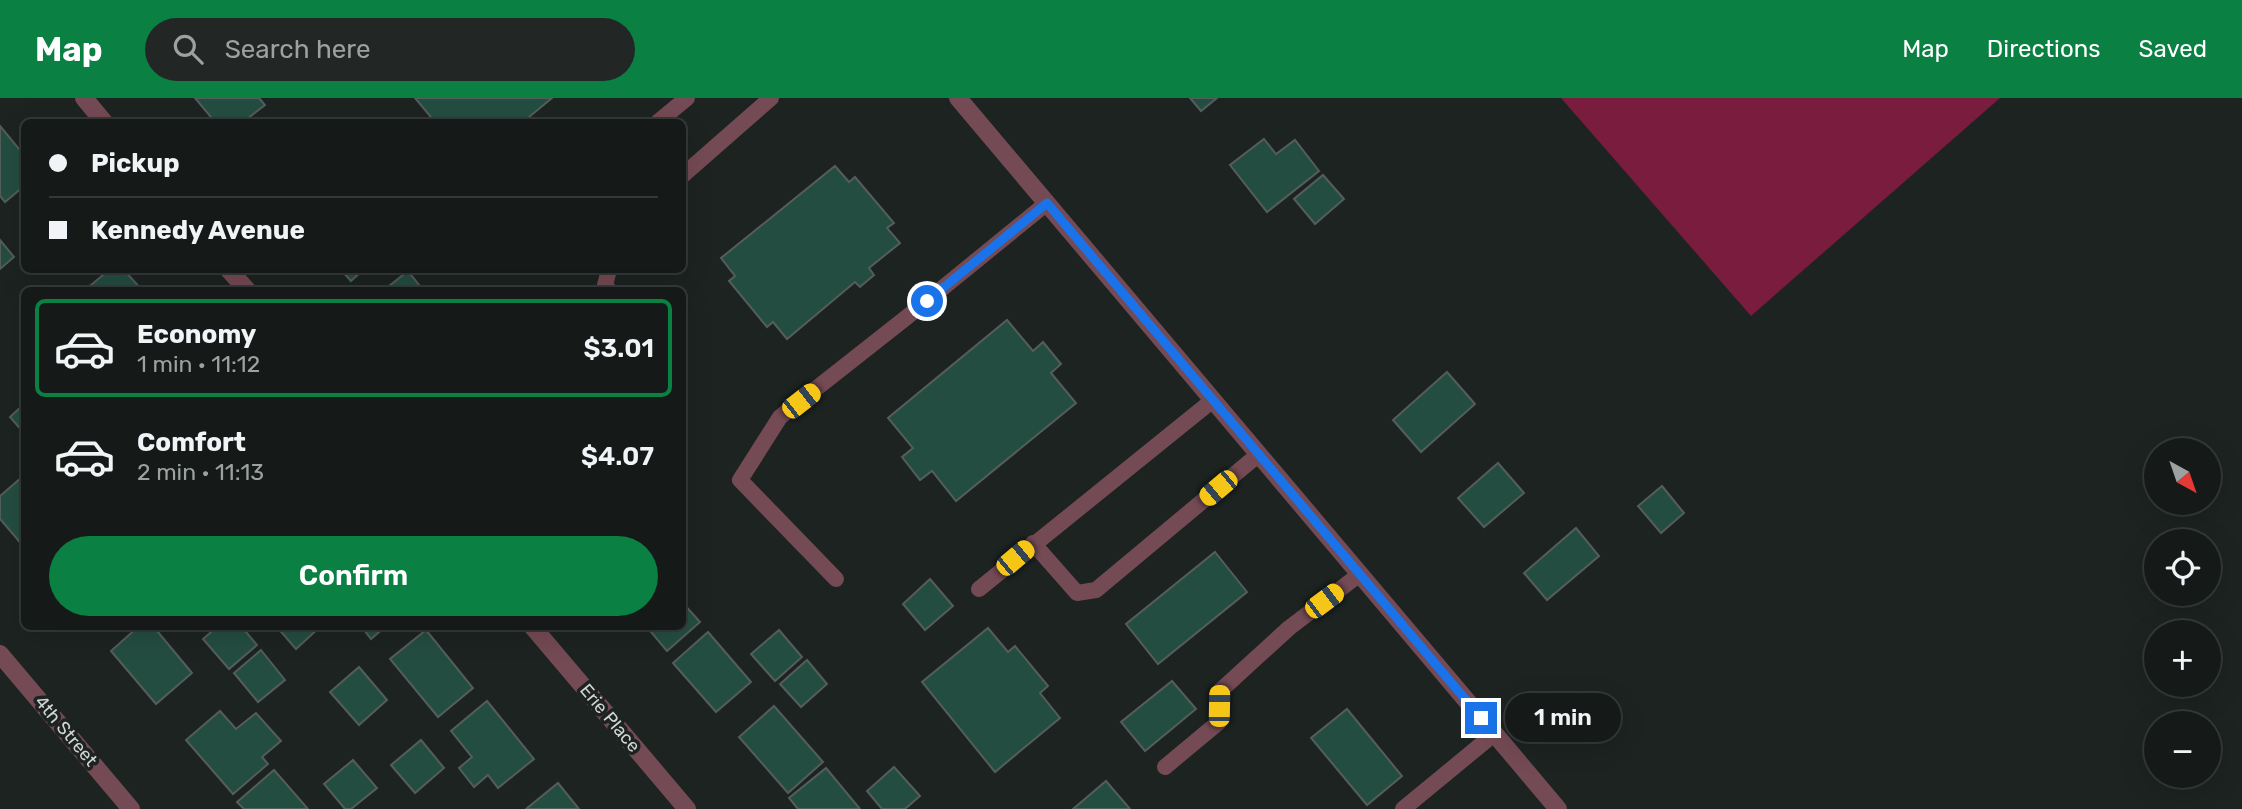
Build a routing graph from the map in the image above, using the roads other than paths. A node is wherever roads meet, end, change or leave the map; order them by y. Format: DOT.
graph roads {
  1 [pos="84,98"];
  2 [pos="687,98"];
  3 [pos="771,98"];
  4 [pos="958,98"];
  5 [pos="102,119"];
  6 [pos="662,119"];
  7 [pos="686,172"];
  8 [pos="1047,203"];
  9 [pos="232,273"];
  10 [pos="244,287"];
  11 [pos="1213,400"];
  12 [pos="1259,454"];
  13 [pos="1033,543"];
  14 [pos="1360,574"];
  15 [pos="835,579"];
  16 [pos="979,589"];
  17 [pos="535,630"];
  18 [pos="0,654"];
  19 [pos="1494,734"];
  20 [pos="1165,767"];
  21 [pos="131,809"];
  22 [pos="687,809"];
  23 [pos="1404,809"];
  24 [pos="1558,809"];
  1 -- 5 [label="street"];
  2 -- 6 [label="lane"];
  3 -- 7 [label="lane"];
  4 -- 8 [label="street"];
  8 -- 11 [label="street"];
  8 -- 15 [label="lane"];
  9 -- 10 [label="street"];
  11 -- 12 [label="street"];
  11 -- 13 [label="lane"];
  12 -- 13 [label="lane"];
  12 -- 14 [label="street"];
  13 -- 16 [label="lane"];
  14 -- 19 [label="street"];
  14 -- 20 [label="lane"];
  17 -- 22 [label="street, Erie Place"];
  18 -- 21 [label="street, 4th Street"];
  19 -- 23 [label="lane"];
  19 -- 24 [label="street"];
}
